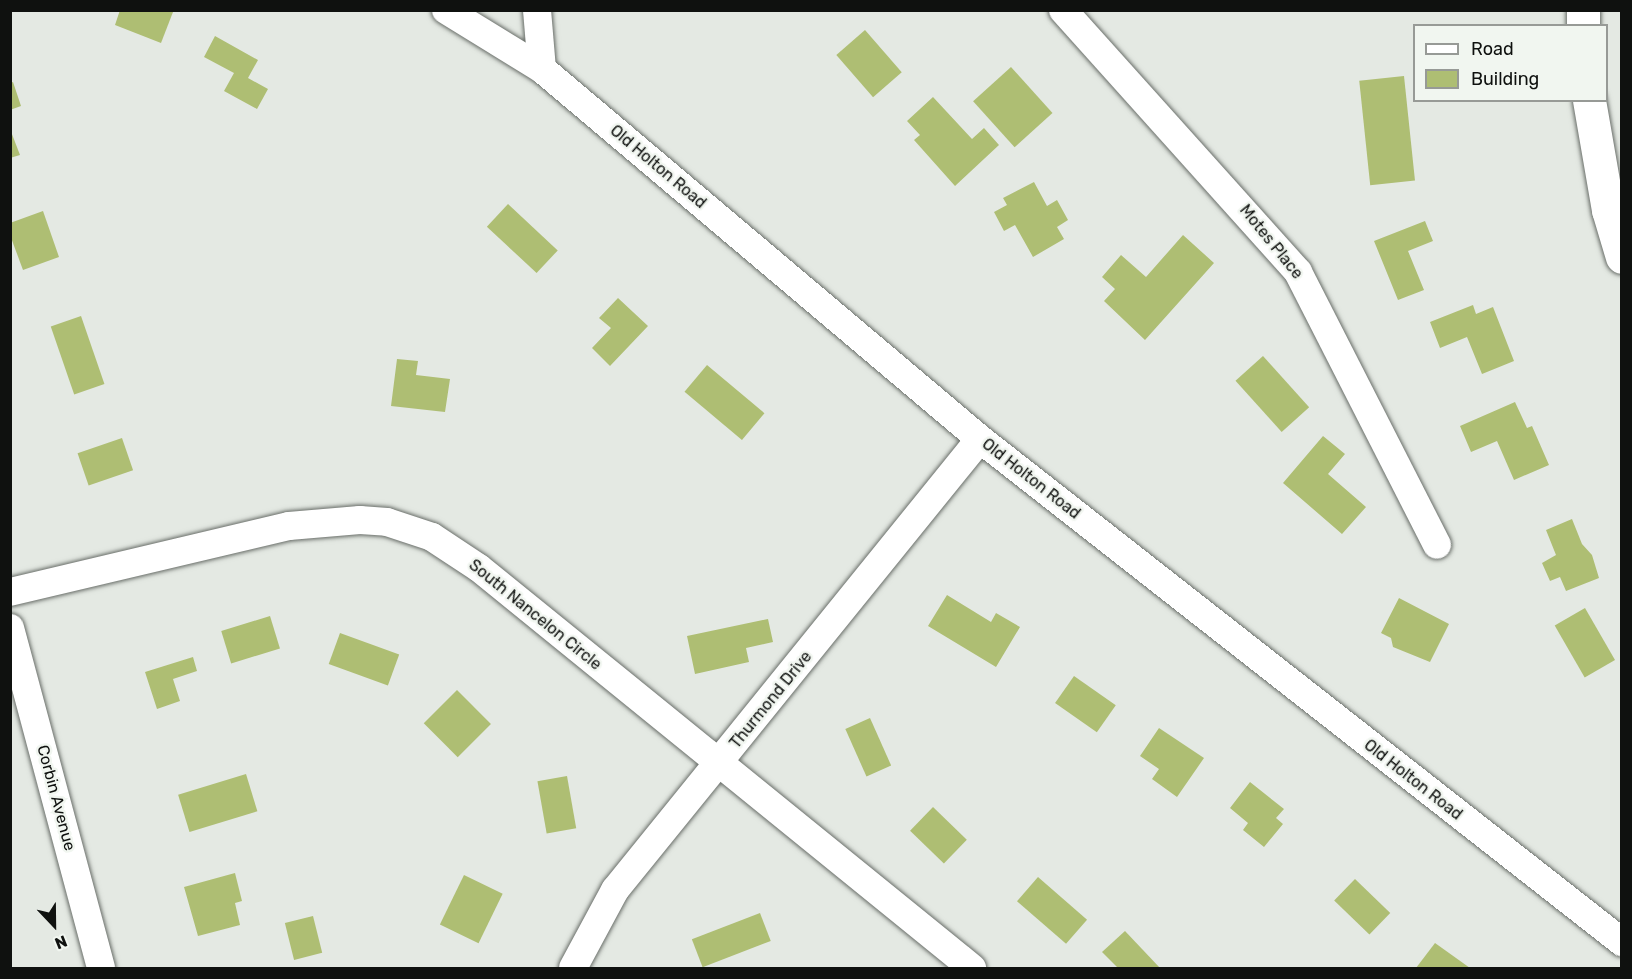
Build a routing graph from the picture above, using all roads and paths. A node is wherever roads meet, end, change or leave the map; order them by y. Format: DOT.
graph roads {
  1 [pos="447,10"];
  2 [pos="537,10"];
  3 [pos="1063,10"];
  4 [pos="542,69"];
  5 [pos="1589,102"];
  6 [pos="1622,257"];
  7 [pos="980,439"];
  8 [pos="1437,545"];
  9 [pos="10,592"];
  10 [pos="10,628"];
  11 [pos="719,764"];
  12 [pos="1622,942"];
  13 [pos="101,969"];
  14 [pos="573,969"];
  15 [pos="972,969"];
  1 -- 4 [label="street, Old Holton Road"];
  2 -- 4 [label="street"];
  3 -- 8 [label="street, Motes Place"];
  4 -- 7 [label="street, Old Holton Road"];
  5 -- 6 [label="main road"];
  7 -- 11 [label="street, Thurmond Drive"];
  7 -- 12 [label="street, Old Holton Road"];
  9 -- 11 [label="street, South Nancelon Circle"];
  10 -- 13 [label="street, Corbin Avenue"];
  11 -- 14 [label="street, Thurmond Drive"];
  11 -- 15 [label="street, South Nancelon Circle"];
}
